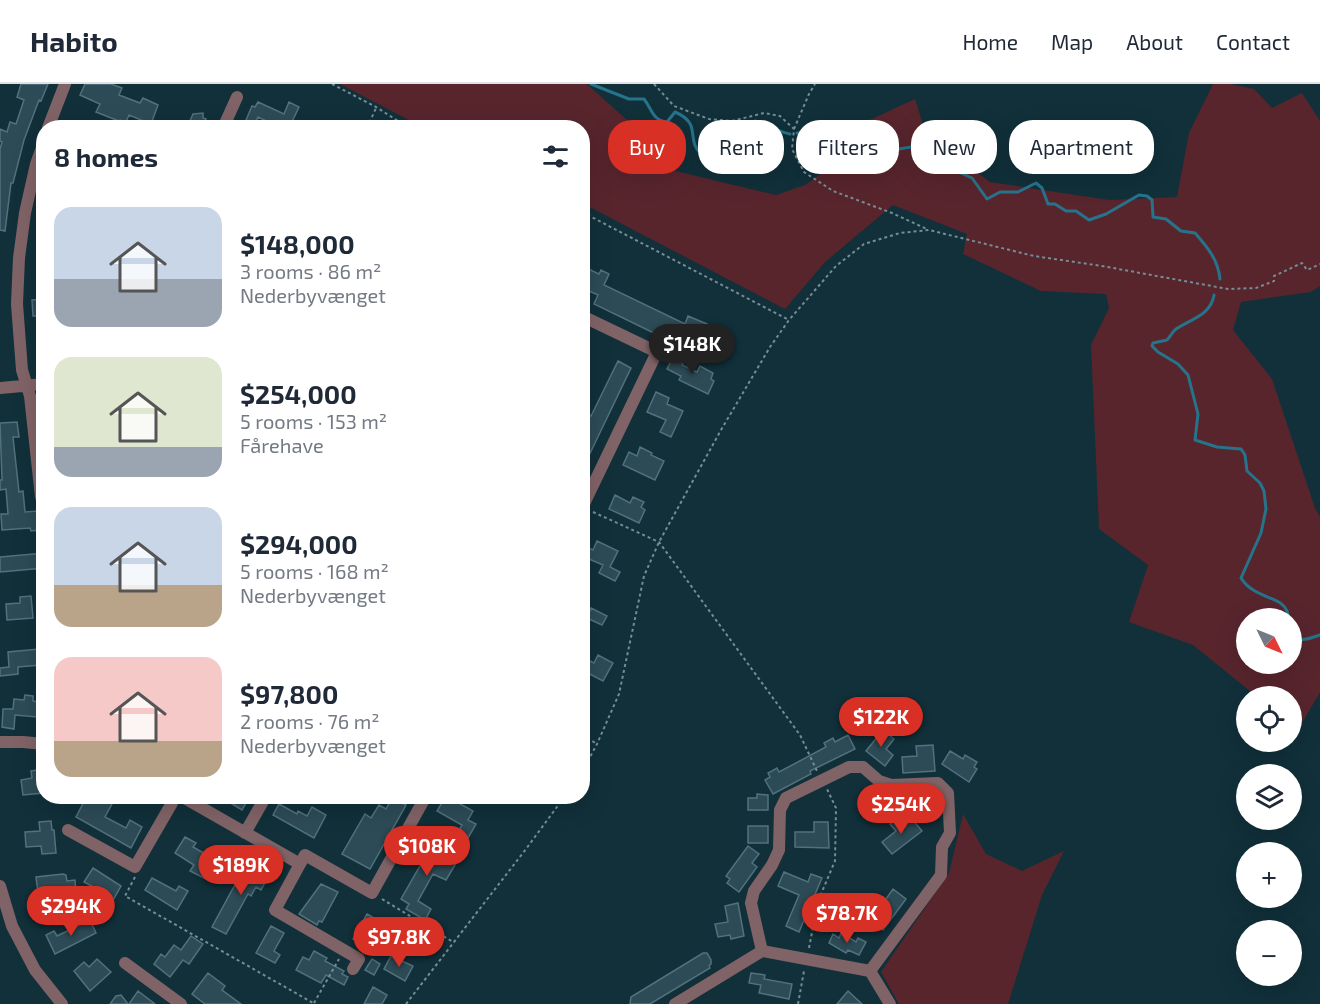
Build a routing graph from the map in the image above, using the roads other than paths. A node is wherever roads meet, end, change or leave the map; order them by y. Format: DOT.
graph roads {
  1 [pos="65,84"];
  2 [pos="237,97"];
  3 [pos="51,120"];
  4 [pos="227,120"];
  5 [pos="36,164"];
  6 [pos="590,320"];
  7 [pos="36,384"];
  8 [pos="27,385"];
  9 [pos="0,388"];
  10 [pos="36,451"];
  11 [pos="590,491"];
  12 [pos="0,742"];
  13 [pos="36,743"];
  14 [pos="173,804"];
  15 [pos="186,804"];
  16 [pos="261,804"];
  17 [pos="422,804"];
  18 [pos="68,830"];
  19 [pos="245,833"];
  20 [pos="300,864"];
  21 [pos="0,886"];
  22 [pos="762,951"];
  23 [pos="125,963"];
  24 [pos="353,969"];
  25 [pos="870,971"];
  26 [pos="62,1004"];
  27 [pos="181,1004"];
  28 [pos="675,1004"];
  29 [pos="890,1004"];
  1 -- 3 [label="street"];
  2 -- 4 [label="street"];
  5 -- 8 [label="street"];
  6 -- 11 [label="street"];
  7 -- 8 [label="street"];
  8 -- 9 [label="street"];
  8 -- 10 [label="street"];
  12 -- 13 [label="street"];
  14 -- 18 [label="street"];
  15 -- 19 [label="street"];
  16 -- 19 [label="street"];
  17 -- 20 [label="street"];
  19 -- 20 [label="street"];
  20 -- 24 [label="street"];
  21 -- 26 [label="street"];
  22 -- 25 [label="street"];
  22 -- 25 [label="street"];
  22 -- 28 [label="street"];
  23 -- 27 [label="street"];
  25 -- 29 [label="street"];
}
